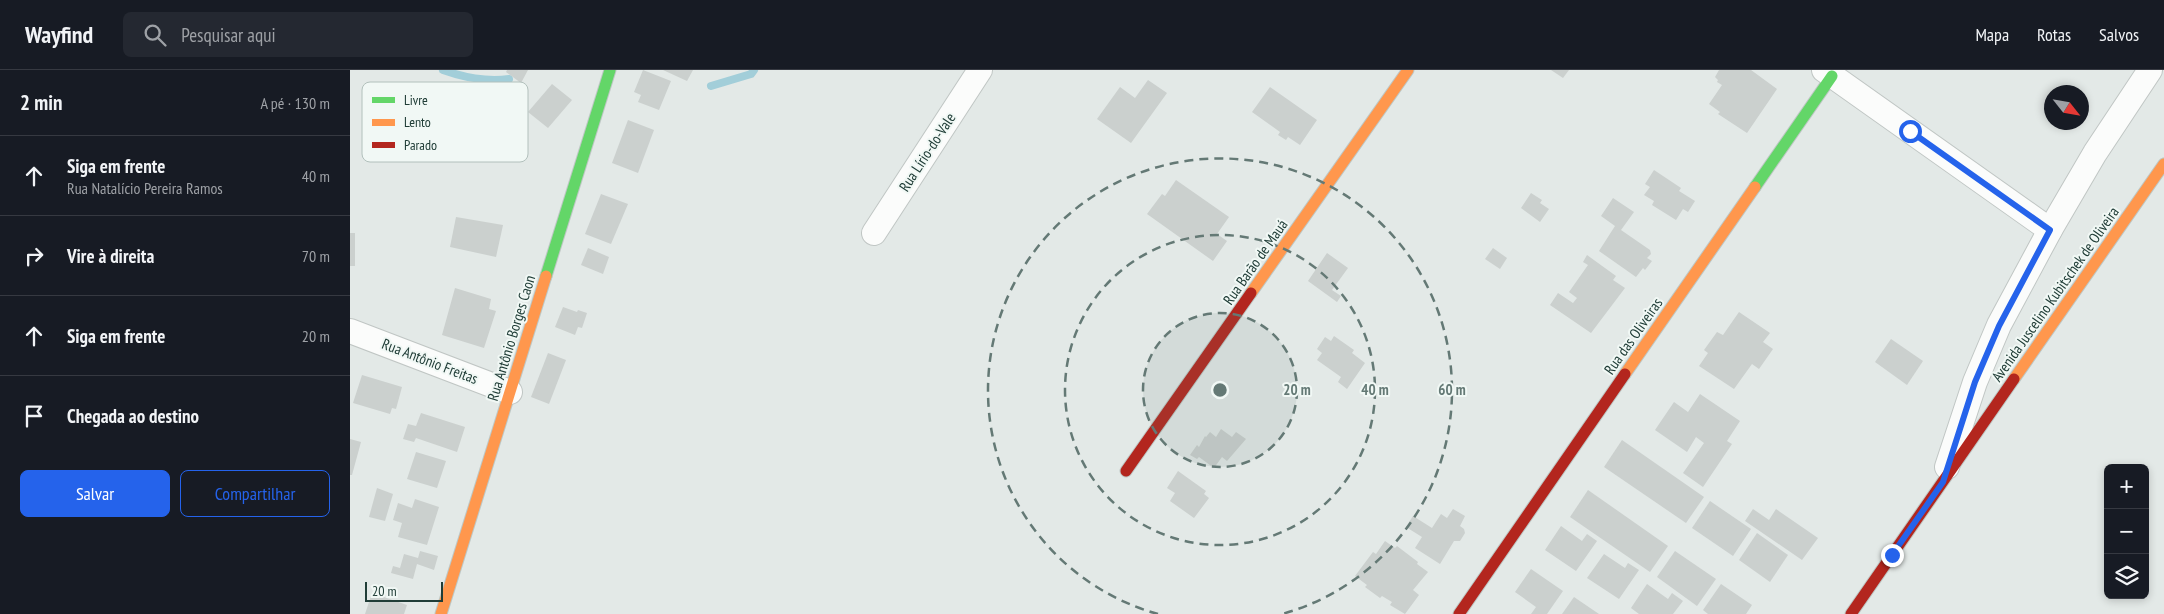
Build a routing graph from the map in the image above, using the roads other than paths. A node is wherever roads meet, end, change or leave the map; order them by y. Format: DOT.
graph roads {
  1 [pos="610,70"];
  2 [pos="980,70"];
  3 [pos="1408,70"];
  4 [pos="2150,70"];
  5 [pos="1828,73"];
  6 [pos="2164,164"];
  7 [pos="2050,230"];
  8 [pos="874,234"];
  9 [pos="350,331"];
  10 [pos="510,392"];
  11 [pos="1126,471"];
  12 [pos="1943,482"];
  13 [pos="441,614"];
  14 [pos="1459,614"];
  15 [pos="1851,614"];
  1 -- 10 [label="street, Rua Antônio Borges Caon"];
  2 -- 8 [label="street, Rua Lírio-do-Vale"];
  3 -- 11 [label="street, Rua Barão de Mauá"];
  4 -- 7 [label="street"];
  5 -- 7 [label="street"];
  5 -- 14 [label="street, Rua das Oliveiras"];
  6 -- 12 [label="street, Avenida Juscelino Kubitschek de Oliveira"];
  7 -- 12 [label="street"];
  9 -- 10 [label="street, Rua Antônio Freitas"];
  10 -- 13 [label="street, Rua Antônio Borges Caon"];
  12 -- 15 [label="street, Avenida Juscelino Kubitschek de Oliveira"];
}
